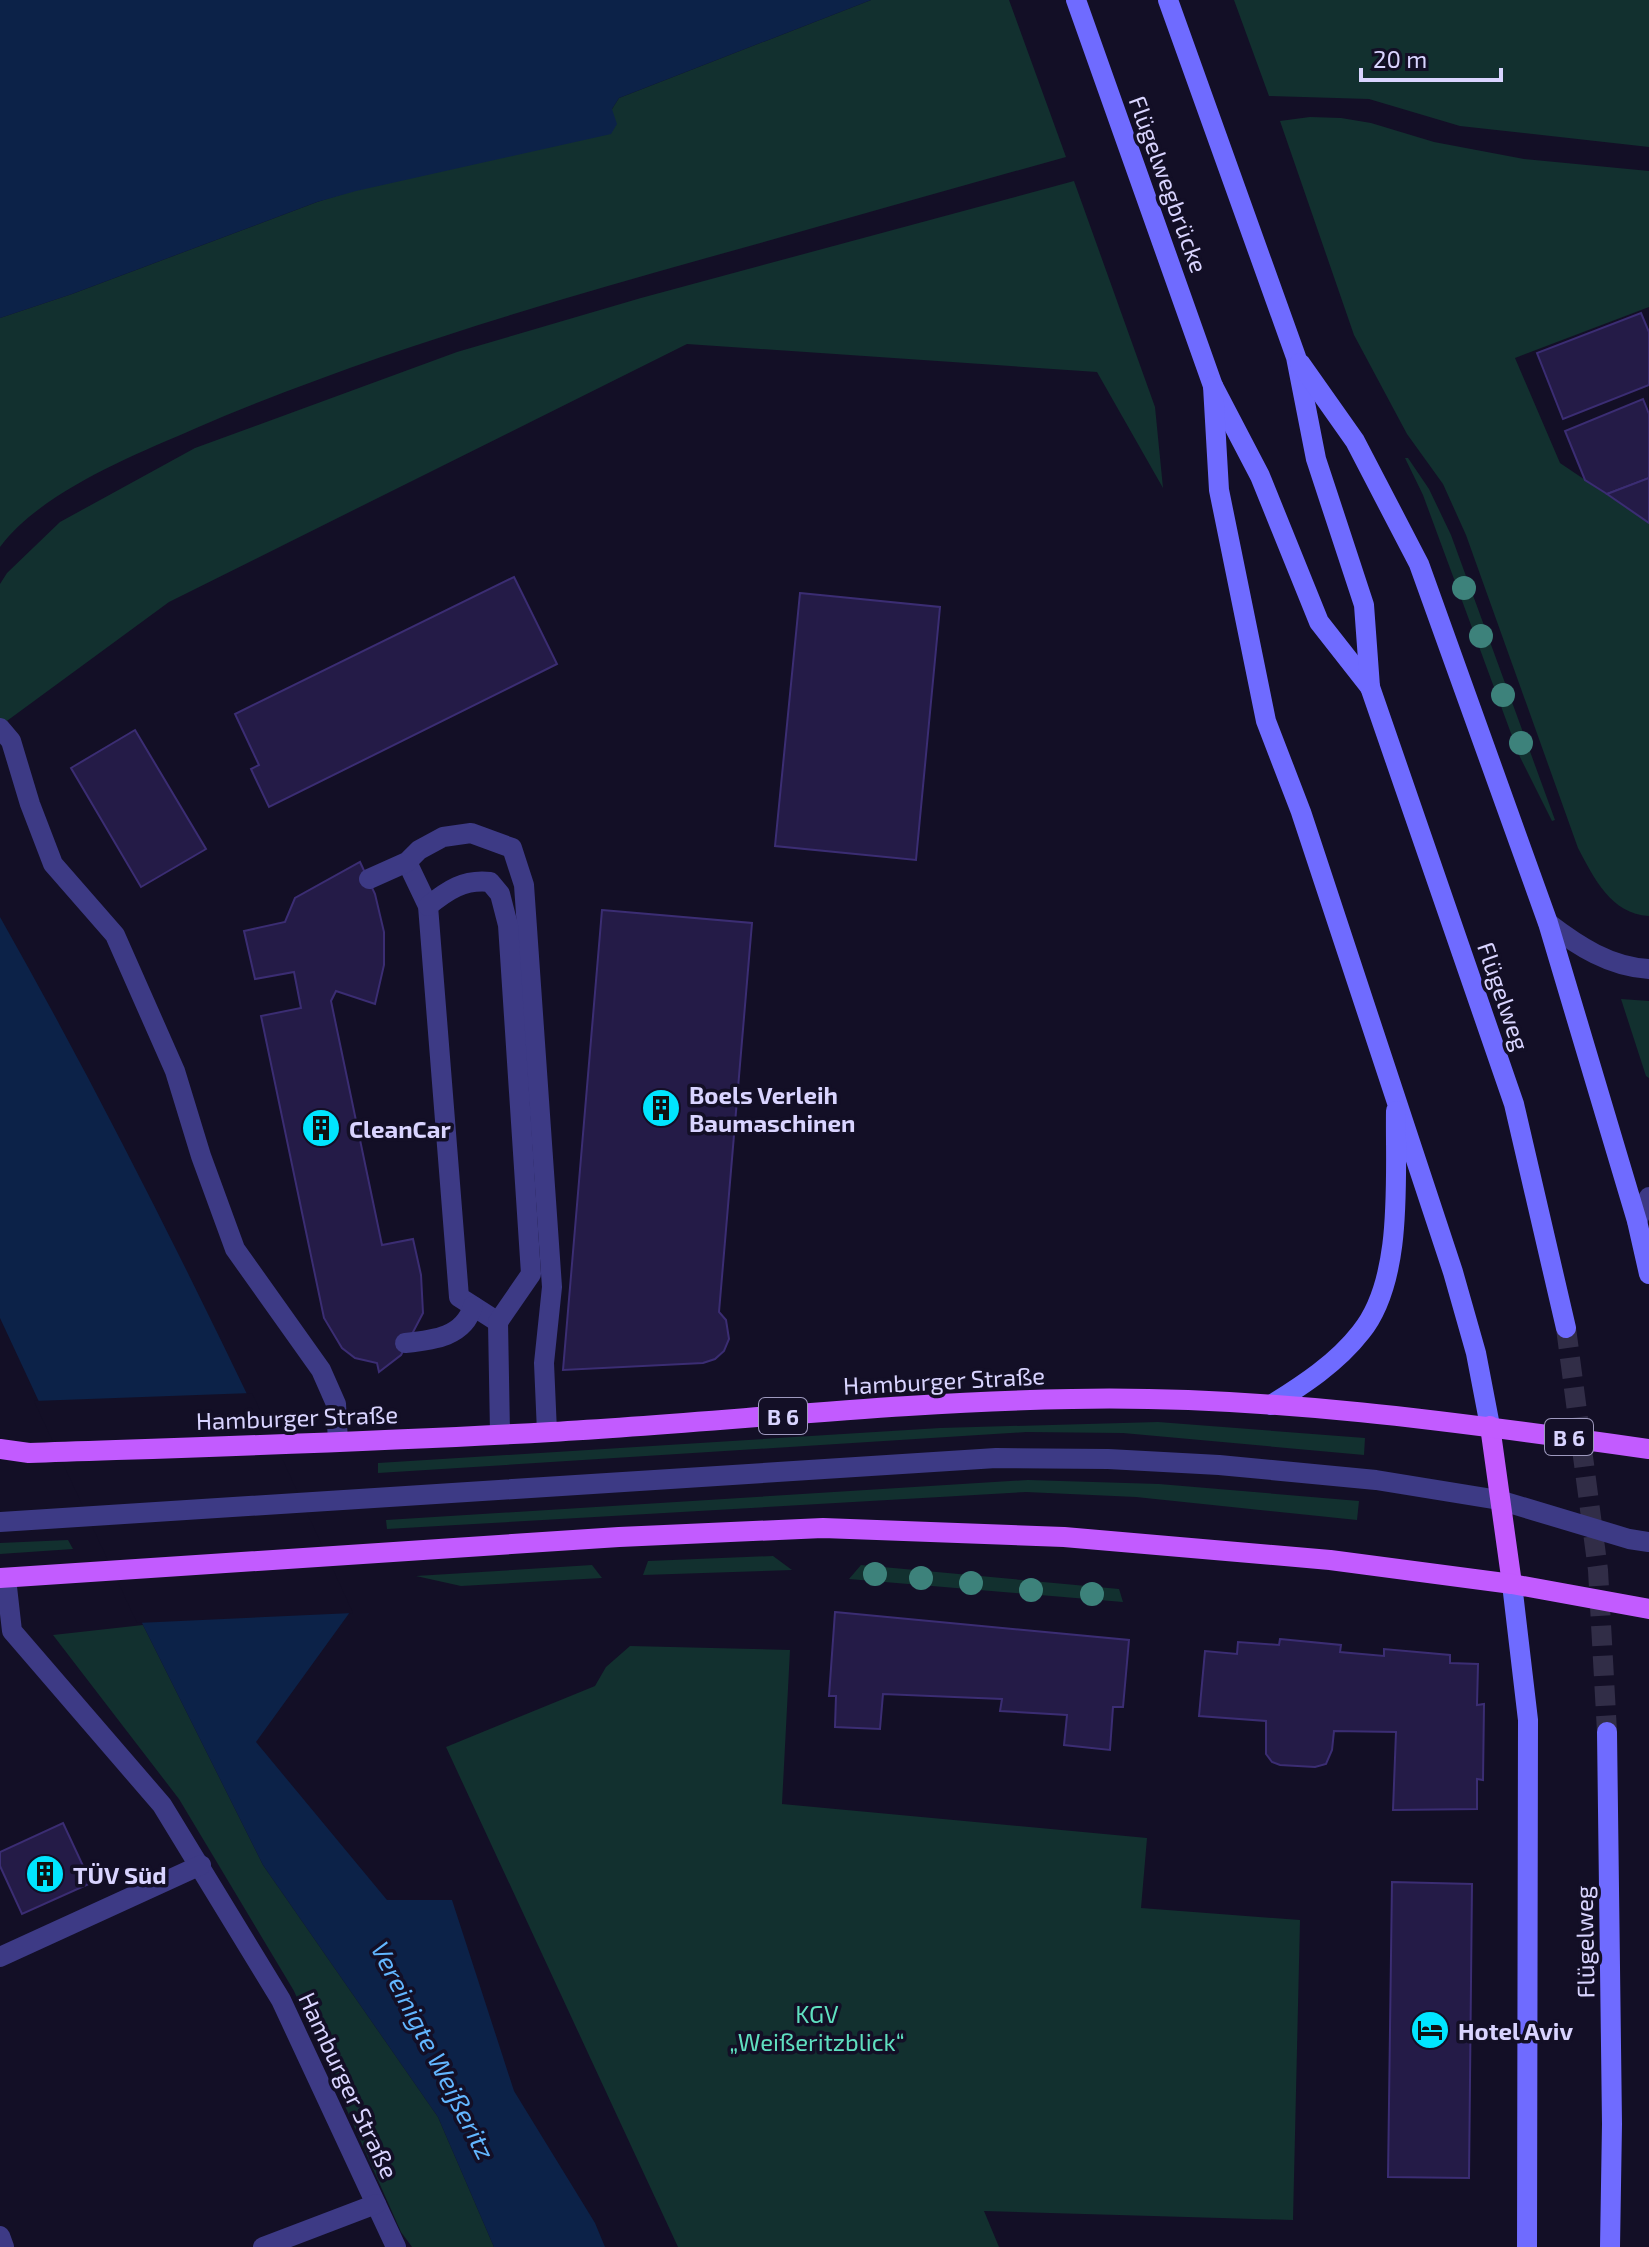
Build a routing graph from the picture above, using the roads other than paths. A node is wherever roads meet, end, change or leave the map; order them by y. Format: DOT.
graph roads {
  1 [pos="1076,0"];
  2 [pos="1168,0"];
  3 [pos="1296,357"];
  4 [pos="1213,386"];
  5 [pos="1370,687"];
  6 [pos="0,728"];
  7 [pos="407,862"];
  8 [pos="369,879"];
  9 [pos="428,906"];
  10 [pos="1548,923"];
  11 [pos="1649,969"];
  12 [pos="1396,1095"];
  13 [pos="1649,1197"];
  14 [pos="1637,1221"];
  15 [pos="1649,1274"];
  16 [pos="473,1306"];
  17 [pos="498,1322"];
  18 [pos="1566,1328"];
  19 [pos="405,1343"];
  20 [pos="1271,1405"];
  21 [pos="1490,1426"];
  22 [pos="547,1432"];
  23 [pos="500,1433"];
  24 [pos="338,1442"];
  25 [pos="0,1449"];
  26 [pos="1649,1449"];
  27 [pos="1499,1500"];
  28 [pos="0,1522"];
  29 [pos="1649,1542"];
  30 [pos="3,1578"];
  31 [pos="1512,1584"];
  32 [pos="1649,1609"];
  33 [pos="1607,1732"];
  34 [pos="201,1865"];
  35 [pos="0,1957"];
  36 [pos="376,2204"];
  37 [pos="0,2236"];
  38 [pos="4,2247"];
  39 [pos="263,2247"];
  40 [pos="396,2247"];
  41 [pos="1527,2247"];
  42 [pos="1610,2247"];
  1 -- 4 [label="main road, Flügelwegbrücke"];
  2 -- 3 [label="main road"];
  3 -- 5 [label="main road, Flügelweg"];
  3 -- 10 [label="main road"];
  4 -- 5 [label="main road, Flügelweg"];
  4 -- 12 [label="main road"];
  5 -- 18 [label="main road, Flügelweg"];
  6 -- 24 [label="street"];
  7 -- 8 [label="street"];
  7 -- 9 [label="street"];
  7 -- 22 [label="street"];
  9 -- 16 [label="street"];
  9 -- 17 [label="street"];
  10 -- 11 [label="street"];
  10 -- 14 [label="main road"];
  12 -- 20 [label="main road"];
  12 -- 21 [label="main road"];
  13 -- 14 [label="street"];
  14 -- 15 [label="main road"];
  16 -- 17 [label="street"];
  16 -- 19 [label="street"];
  17 -- 23 [label="street"];
  20 -- 21 [label="main road, Hamburger Straße / B 6"];
  20 -- 22 [label="main road, Hamburger Straße / B 6"];
  21 -- 26 [label="main road, Hamburger Straße / B 6"];
  21 -- 27 [label="main road"];
  22 -- 23 [label="main road, Hamburger Straße / B 6"];
  23 -- 24 [label="main road, Hamburger Straße / B 6"];
  24 -- 25 [label="main road, Hamburger Straße / B 6"];
  27 -- 28 [label="street"];
  27 -- 29 [label="street"];
  27 -- 31 [label="main road"];
  30 -- 31 [label="main road, Hamburger Straße"];
  30 -- 34 [label="street, Hamburger Straße"];
  31 -- 32 [label="main road, Hamburger Straße"];
  31 -- 41 [label="main road"];
  33 -- 42 [label="main road, Flügelweg"];
  34 -- 35 [label="street"];
  34 -- 36 [label="street, Hamburger Straße"];
  36 -- 39 [label="street"];
  36 -- 40 [label="street, Hamburger Straße"];
  37 -- 38 [label="street"];
}
